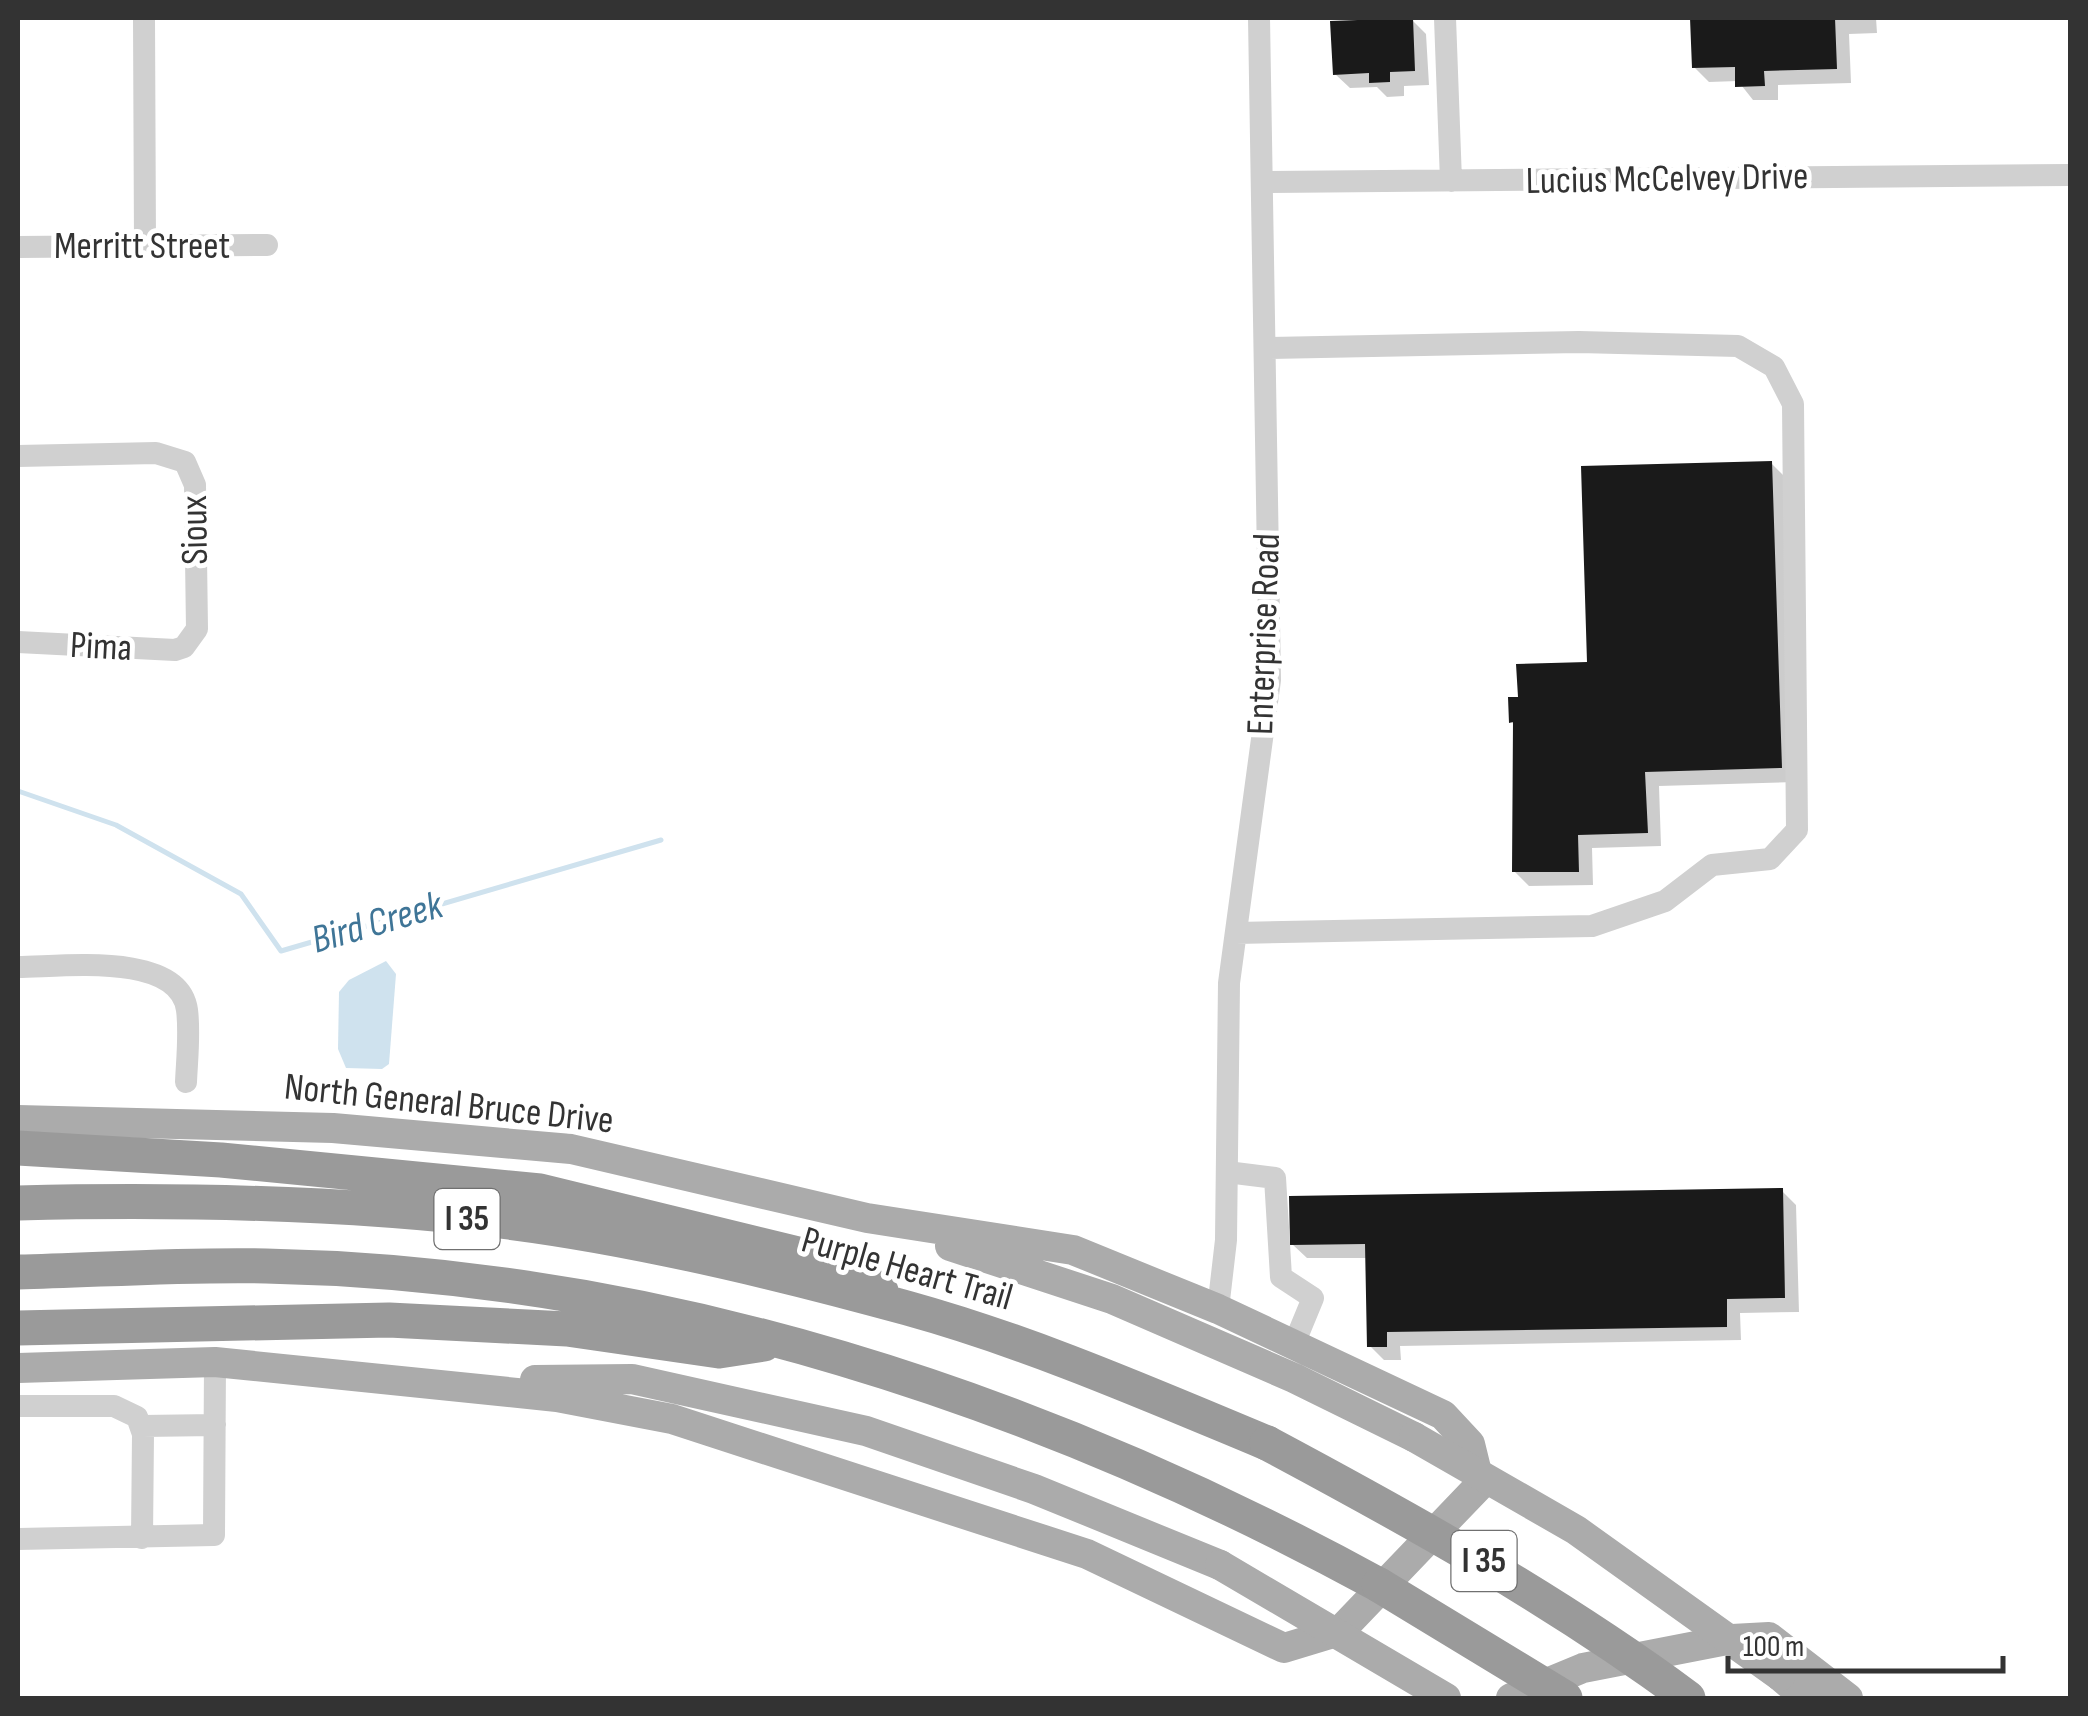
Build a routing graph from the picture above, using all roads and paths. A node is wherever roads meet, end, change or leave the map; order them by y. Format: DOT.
graph roads {
  1 [pos="144,18"];
  2 [pos="1259,18"];
  3 [pos="1445,18"];
  4 [pos="2070,175"];
  5 [pos="1451,180"];
  6 [pos="1263,182"];
  7 [pos="266,245"];
  8 [pos="146,246"];
  9 [pos="18,247"];
  10 [pos="1265,348"];
  11 [pos="18,456"];
  12 [pos="18,642"];
  13 [pos="184,647"];
  14 [pos="1236,933"];
  15 [pos="18,967"];
  16 [pos="186,1082"];
  17 [pos="18,1120"];
  18 [pos="18,1148"];
  19 [pos="1227,1172"];
  20 [pos="18,1203"];
  21 [pos="866,1218"];
  22 [pos="18,1272"];
  23 [pos="907,1308"];
  24 [pos="1218,1309"];
  25 [pos="18,1328"];
  26 [pos="788,1341"];
  27 [pos="1294,1344"];
  28 [pos="215,1362"];
  29 [pos="18,1368"];
  30 [pos="402,1381"];
  31 [pos="18,1406"];
  32 [pos="216,1425"];
  33 [pos="142,1426"];
  34 [pos="142,1538"];
  35 [pos="18,1539"];
  36 [pos="1446,1698"];
  37 [pos="1510,1698"];
  38 [pos="1564,1698"];
  39 [pos="1688,1698"];
  40 [pos="1806,1698"];
  41 [pos="1848,1698"];
  1 -- 8 [label="street"];
  2 -- 6 [label="street, Enterprise Road"];
  3 -- 5 [label="street"];
  4 -- 5 [label="street, Lucius McCelvey Drive"];
  5 -- 6 [label="street, Lucius McCelvey Drive"];
  6 -- 10 [label="street, Enterprise Road"];
  7 -- 8 [label="street, Merritt Street"];
  8 -- 9 [label="street, Merritt Street"];
  10 -- 14 [label="street, Enterprise Road"];
  10 -- 14 [label="street"];
  11 -- 13 [label="street, Sioux"];
  12 -- 13 [label="street, Pima"];
  14 -- 19 [label="street, Enterprise Road"];
  15 -- 16 [label="street"];
  17 -- 21 [label="main road, North General Bruce Drive"];
  18 -- 23 [label="highway"];
  19 -- 24 [label="street, Enterprise Road"];
  19 -- 27 [label="street"];
  20 -- 23 [label="highway, Purple Heart Trail / I 35"];
  21 -- 24 [label="main road"];
  21 -- 40 [label="main road, bridge"];
  22 -- 26 [label="highway, I 35"];
  23 -- 39 [label="highway, Purple Heart Trail / I 35, bridge"];
  24 -- 27 [label="main road"];
  25 -- 26 [label="highway"];
  26 -- 38 [label="highway, I 35, bridge"];
  27 -- 30 [label="main road"];
  28 -- 29 [label="main road"];
  28 -- 30 [label="main road"];
  28 -- 32 [label="street"];
  30 -- 36 [label="main road, bridge"];
  31 -- 33 [label="street"];
  32 -- 33 [label="street"];
  32 -- 34 [label="street"];
  33 -- 34 [label="street"];
  34 -- 35 [label="street"];
  37 -- 41 [label="main road"];
}
